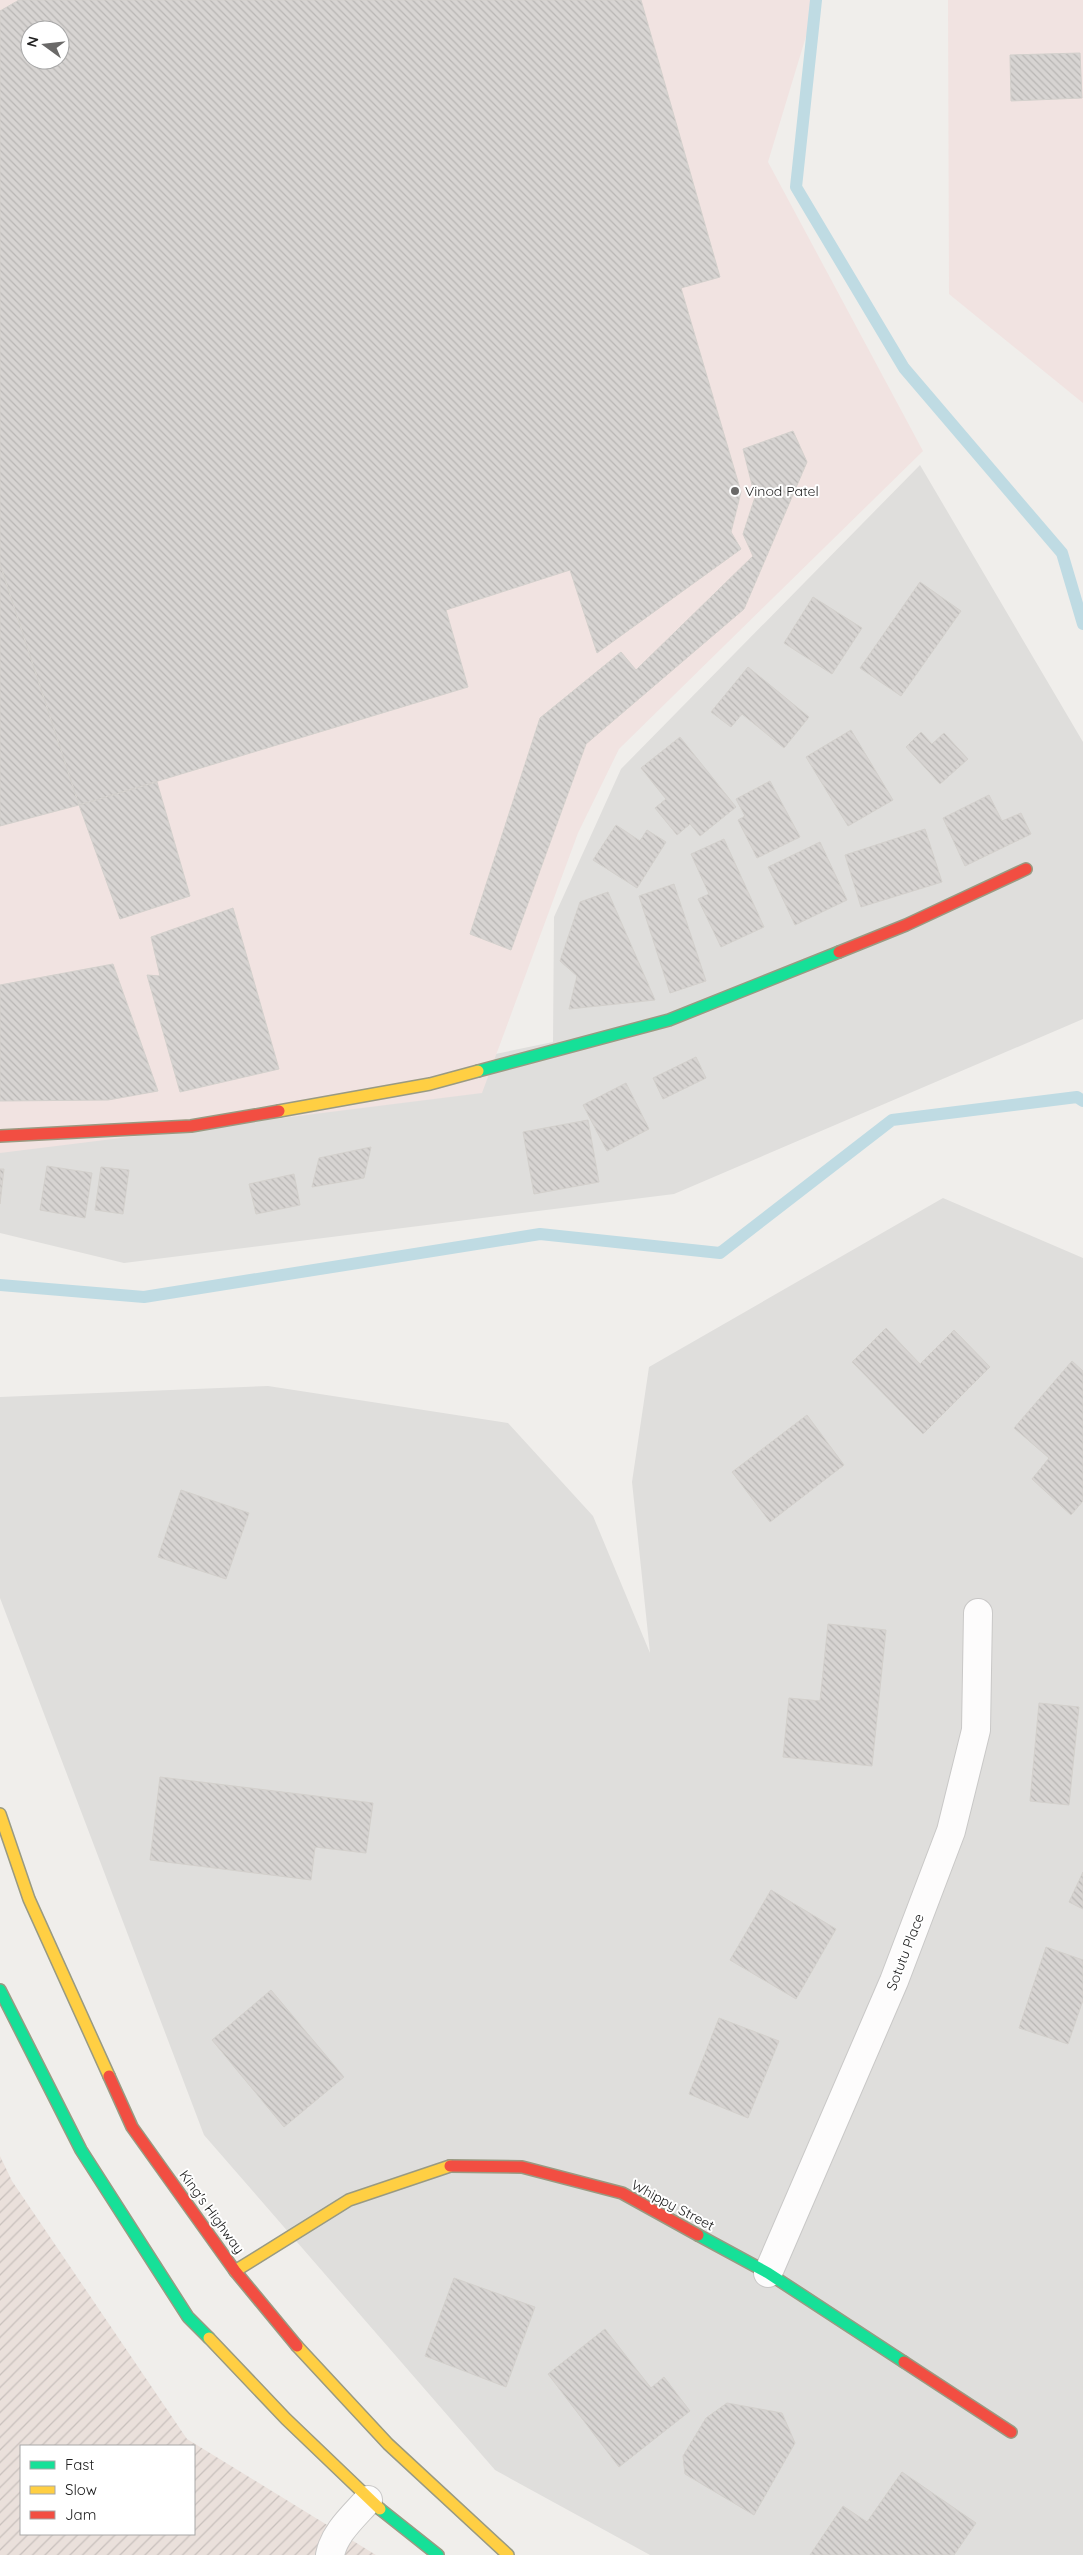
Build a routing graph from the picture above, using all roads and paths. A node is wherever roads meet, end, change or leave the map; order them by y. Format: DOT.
graph roads {
  1 [pos="1026,869"];
  2 [pos="0,1136"];
  3 [pos="978,1613"];
  4 [pos="0,1814"];
  5 [pos="6,1845"];
  6 [pos="0,1990"];
  7 [pos="235,2271"];
  8 [pos="768,2273"];
  9 [pos="1011,2432"];
  10 [pos="368,2500"];
  11 [pos="330,2555"];
  12 [pos="438,2555"];
  13 [pos="508,2555"];
  1 -- 2 [label="main road"];
  3 -- 8 [label="street, Sotutu Place"];
  4 -- 5 [label="main road, King's Highway"];
  5 -- 7 [label="main road, King's Highway"];
  6 -- 10 [label="main road"];
  7 -- 8 [label="main road, Whippy Street"];
  7 -- 13 [label="main road, King's Highway"];
  8 -- 9 [label="main road, Whippy Street"];
  10 -- 11 [label="street"];
  10 -- 12 [label="main road"];
}
